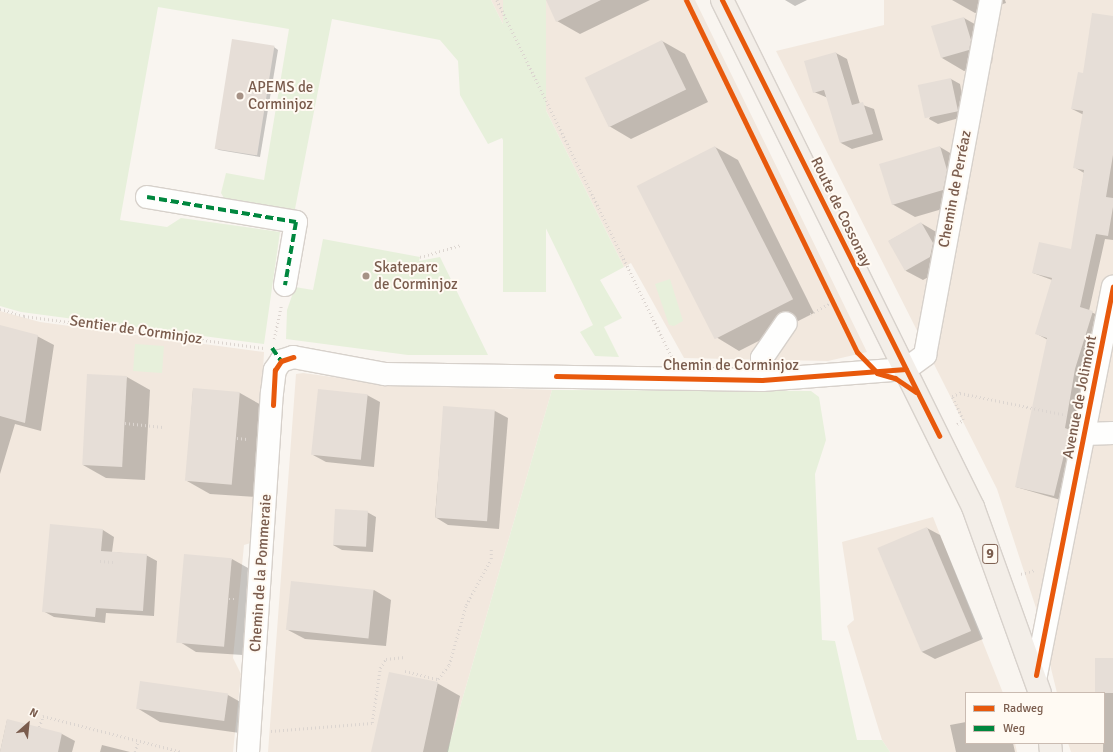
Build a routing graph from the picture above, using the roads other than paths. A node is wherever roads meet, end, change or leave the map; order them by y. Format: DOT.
graph roads {
  1 [pos="722,0"];
  2 [pos="990,0"];
  3 [pos="147,197"];
  4 [pos="285,285"];
  5 [pos="1113,287"];
  6 [pos="786,323"];
  7 [pos="906,369"];
  8 [pos="762,380"];
  9 [pos="272,393"];
  10 [pos="1086,427"];
  11 [pos="1113,433"];
  12 [pos="1038,684"];
  13 [pos="248,752"];
  1 -- 7 [label="main road, Route de Cossonay / 9"];
  2 -- 7 [label="street, Chemin de Perréaz"];
  3 -- 4 [label="street"];
  5 -- 10 [label="street, Avenue de Jolimont"];
  6 -- 8 [label="street"];
  7 -- 8 [label="street, Chemin de Corminjoz"];
  7 -- 12 [label="main road, Route de Cossonay / 9"];
  8 -- 9 [label="street, Chemin de Corminjoz"];
  9 -- 13 [label="street, Chemin de la Pommeraie"];
  10 -- 11 [label="street"];
  10 -- 12 [label="street, Avenue de Jolimont"];
}
